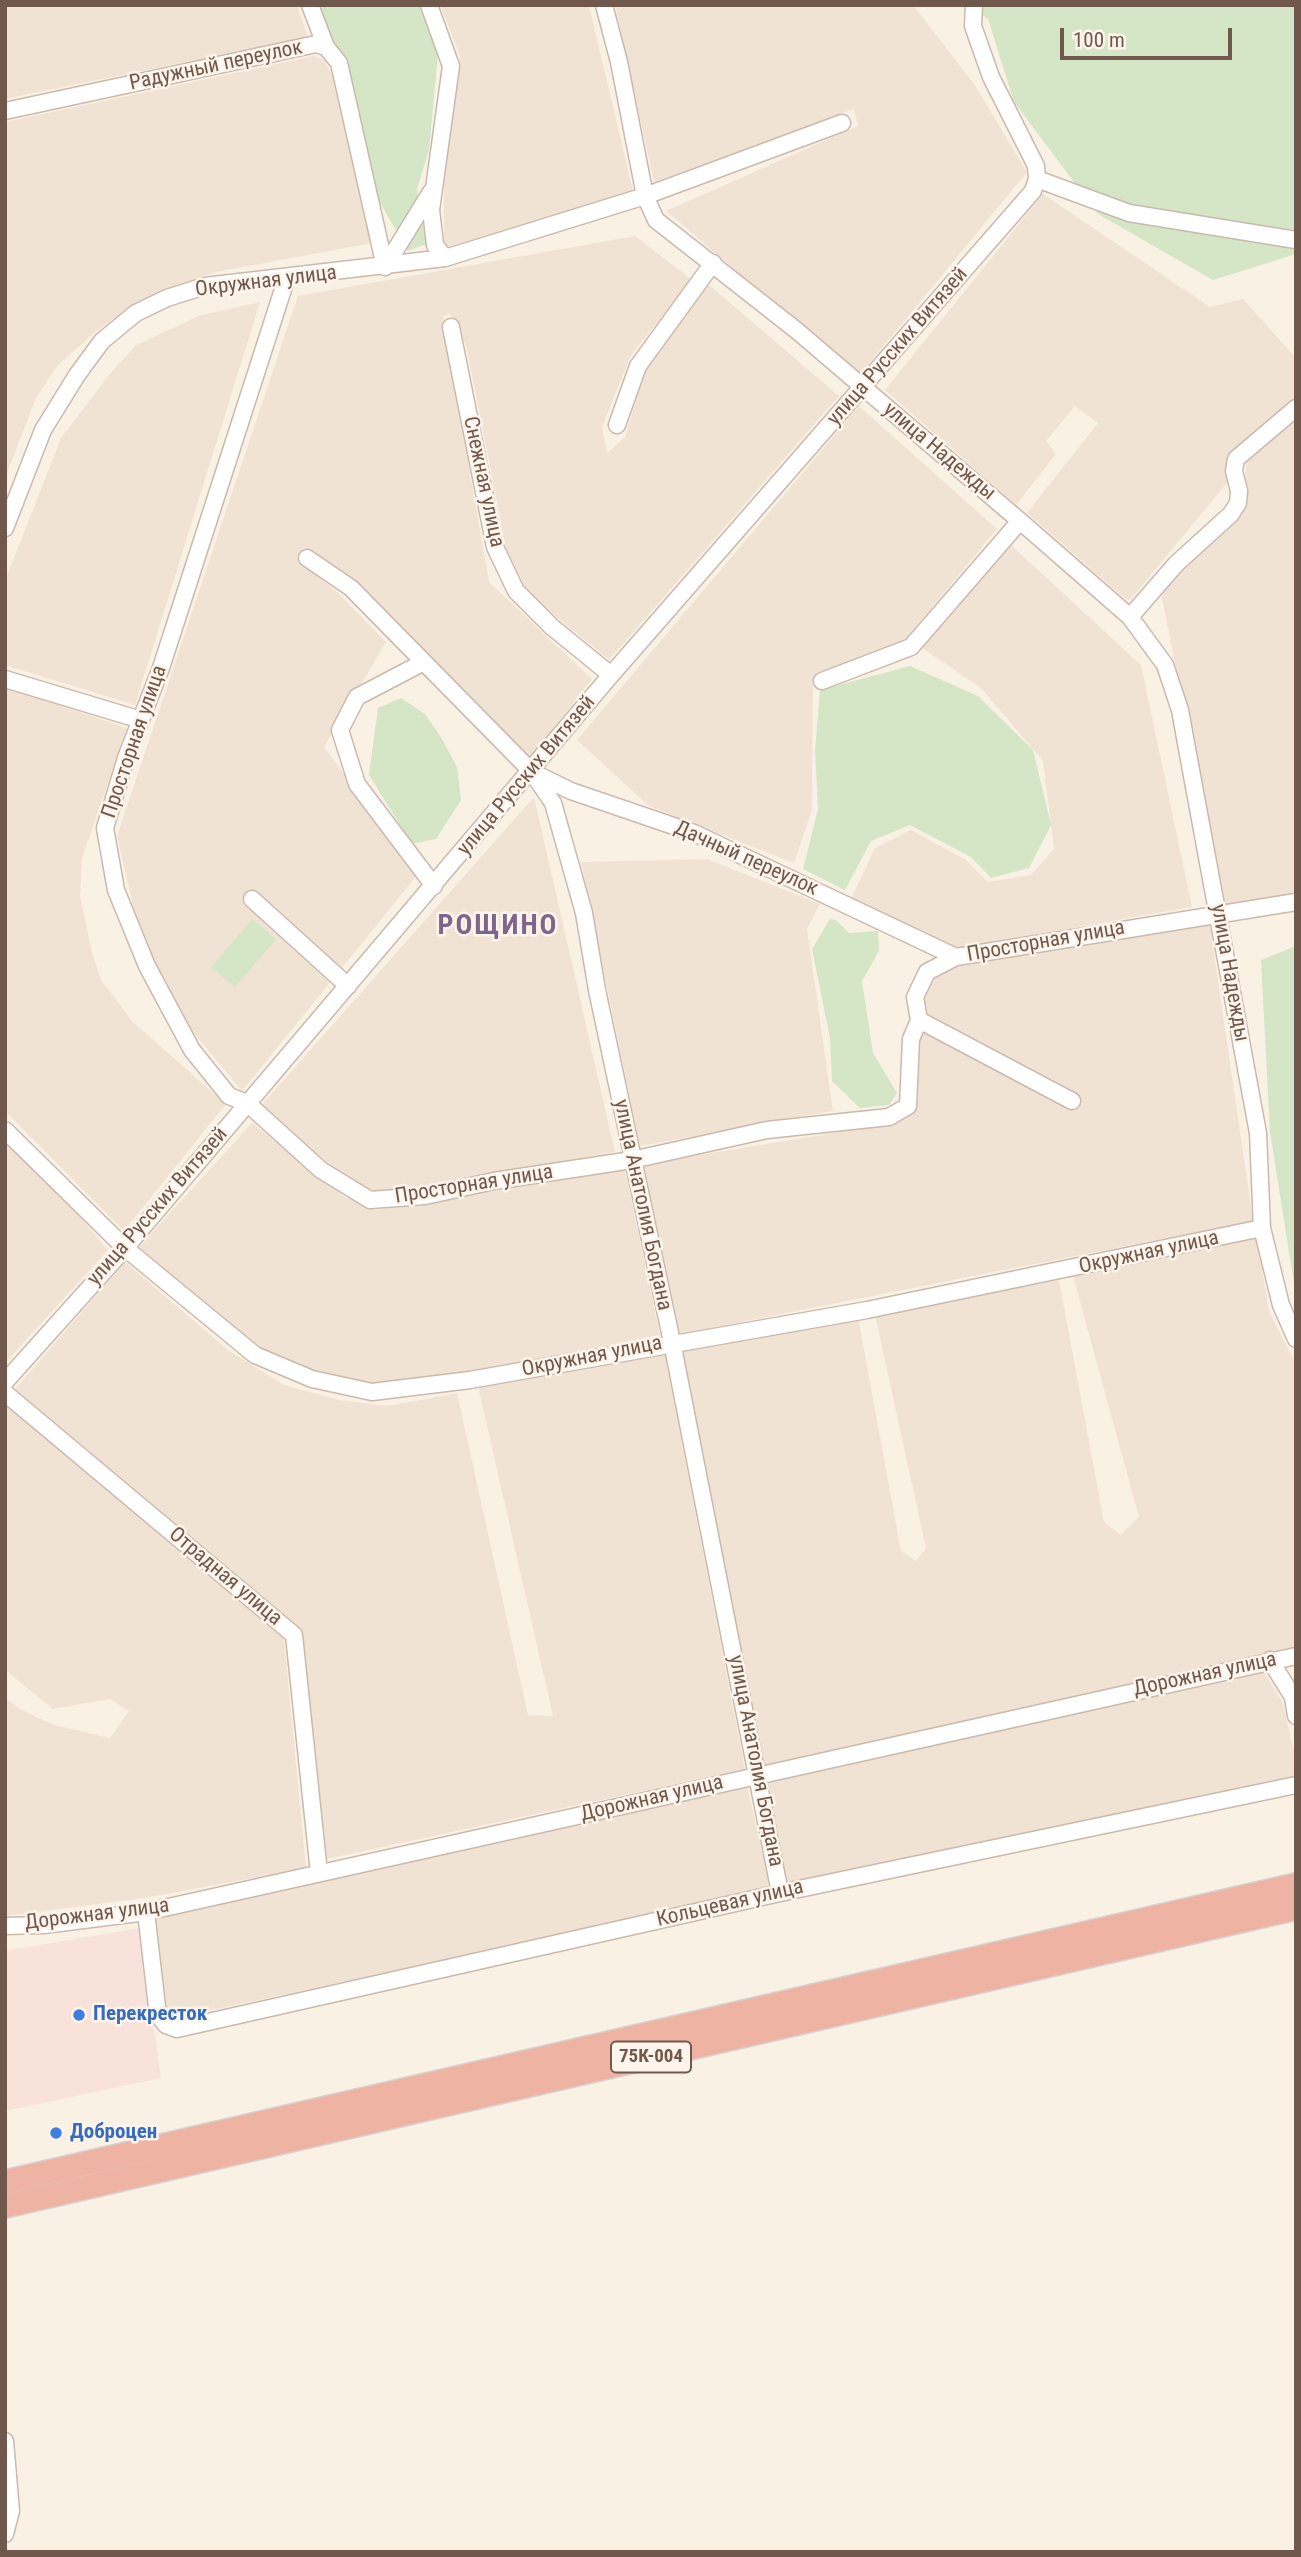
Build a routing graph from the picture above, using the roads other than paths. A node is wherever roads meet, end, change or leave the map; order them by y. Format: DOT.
graph roads {
  1 [pos="310,5"];
  2 [pos="429,5"];
  3 [pos="604,5"];
  4 [pos="974,5"];
  5 [pos="326,47"];
  6 [pos="5,111"];
  7 [pos="842,124"];
  8 [pos="1036,172"];
  9 [pos="432,191"];
  10 [pos="645,196"];
  11 [pos="1296,240"];
  12 [pos="445,258"];
  13 [pos="713,263"];
  14 [pos="385,267"];
  15 [pos="287,277"];
  16 [pos="451,327"];
  17 [pos="862,387"];
  18 [pos="1296,408"];
  19 [pos="617,425"];
  20 [pos="1020,522"];
  21 [pos="5,528"];
  22 [pos="307,558"];
  23 [pos="1130,617"];
  24 [pos="422,663"];
  25 [pos="611,675"];
  26 [pos="5,679"];
  27 [pos="822,681"];
  28 [pos="141,720"];
  29 [pos="531,772"];
  30 [pos="434,886"];
  31 [pos="252,899"];
  32 [pos="1296,902"];
  33 [pos="1219,916"];
  34 [pos="956,957"];
  35 [pos="348,986"];
  36 [pos="919,1020"];
  37 [pos="1072,1101"];
  38 [pos="247,1103"];
  39 [pos="5,1130"];
  40 [pos="632,1160"];
  41 [pos="1262,1228"];
  42 [pos="125,1248"];
  43 [pos="1296,1339"];
  44 [pos="672,1342"];
  45 [pos="5,1382"];
  46 [pos="5,1393"];
  47 [pos="1296,1656"];
  48 [pos="1270,1660"];
  49 [pos="1295,1696"];
  50 [pos="1296,1716"];
  51 [pos="758,1775"];
  52 [pos="1296,1785"];
  53 [pos="319,1873"];
  54 [pos="1296,1885"];
  55 [pos="780,1892"];
  56 [pos="1296,1908"];
  57 [pos="146,1912"];
  58 [pos="5,1926"];
  59 [pos="5,2182"];
  60 [pos="5,2206"];
  61 [pos="5,2441"];
  62 [pos="5,2534"];
  1 -- 5 [label="street"];
  2 -- 9 [label="street"];
  3 -- 10 [label="street, улица Надежды"];
  4 -- 8 [label="street"];
  5 -- 6 [label="street, Радужный переулок"];
  5 -- 14 [label="street, Радужный переулок"];
  7 -- 10 [label="street"];
  8 -- 11 [label="street"];
  8 -- 17 [label="street, улица Русских Витязей"];
  9 -- 12 [label="street"];
  9 -- 14 [label="street"];
  10 -- 12 [label="street, Окружная улица"];
  10 -- 13 [label="street, улица Надежды"];
  12 -- 14 [label="street, Окружная улица"];
  13 -- 17 [label="street, улица Надежды"];
  13 -- 19 [label="street"];
  14 -- 15 [label="street, Окружная улица"];
  15 -- 21 [label="street, Окружная улица"];
  15 -- 28 [label="street, Просторная улица"];
  16 -- 25 [label="street, Снежная улица"];
  17 -- 20 [label="street, улица Надежды"];
  17 -- 25 [label="street, улица Русских Витязей"];
  18 -- 23 [label="street"];
  20 -- 23 [label="street, улица Надежды"];
  20 -- 27 [label="street"];
  22 -- 24 [label="street"];
  23 -- 33 [label="street, улица Надежды"];
  24 -- 29 [label="street"];
  24 -- 30 [label="street"];
  25 -- 29 [label="street, улица Русских Витязей"];
  26 -- 28 [label="street"];
  28 -- 38 [label="street, Просторная улица"];
  29 -- 30 [label="street, улица Русских Витязей"];
  29 -- 34 [label="street, Дачный переулок"];
  29 -- 40 [label="street, улица Анатолия Богдана"];
  30 -- 35 [label="street, улица Русских Витязей"];
  31 -- 35 [label="street"];
  32 -- 33 [label="street, Просторная улица"];
  33 -- 34 [label="street, Просторная улица"];
  33 -- 41 [label="street, улица Надежды"];
  34 -- 36 [label="street, Просторная улица"];
  35 -- 38 [label="street, улица Русских Витязей"];
  36 -- 37 [label="street"];
  36 -- 40 [label="street, Просторная улица"];
  38 -- 40 [label="street, Просторная улица"];
  38 -- 42 [label="street, улица Русских Витязей"];
  39 -- 42 [label="street, Окружная улица"];
  40 -- 44 [label="street, улица Анатолия Богдана"];
  41 -- 43 [label="street, улица Надежды"];
  41 -- 44 [label="street, Окружная улица"];
  42 -- 44 [label="street, Окружная улица"];
  42 -- 45 [label="street, улица Русских Витязей"];
  44 -- 51 [label="street, улица Анатолия Богдана"];
  46 -- 53 [label="street, Отрадная улица"];
  47 -- 48 [label="street, Дорожная улица"];
  48 -- 49 [label="street"];
  48 -- 51 [label="street, Дорожная улица"];
  49 -- 50 [label="street"];
  51 -- 53 [label="street, Дорожная улица"];
  51 -- 55 [label="street, улица Анатолия Богдана"];
  52 -- 55 [label="street, Кольцевая улица"];
  53 -- 57 [label="street, Дорожная улица"];
  54 -- 59 [label="highway, 75К-004"];
  55 -- 57 [label="street, Кольцевая улица"];
  56 -- 60 [label="highway, 75К-004"];
  57 -- 58 [label="street, Дорожная улица"];
  61 -- 62 [label="street"];
}
